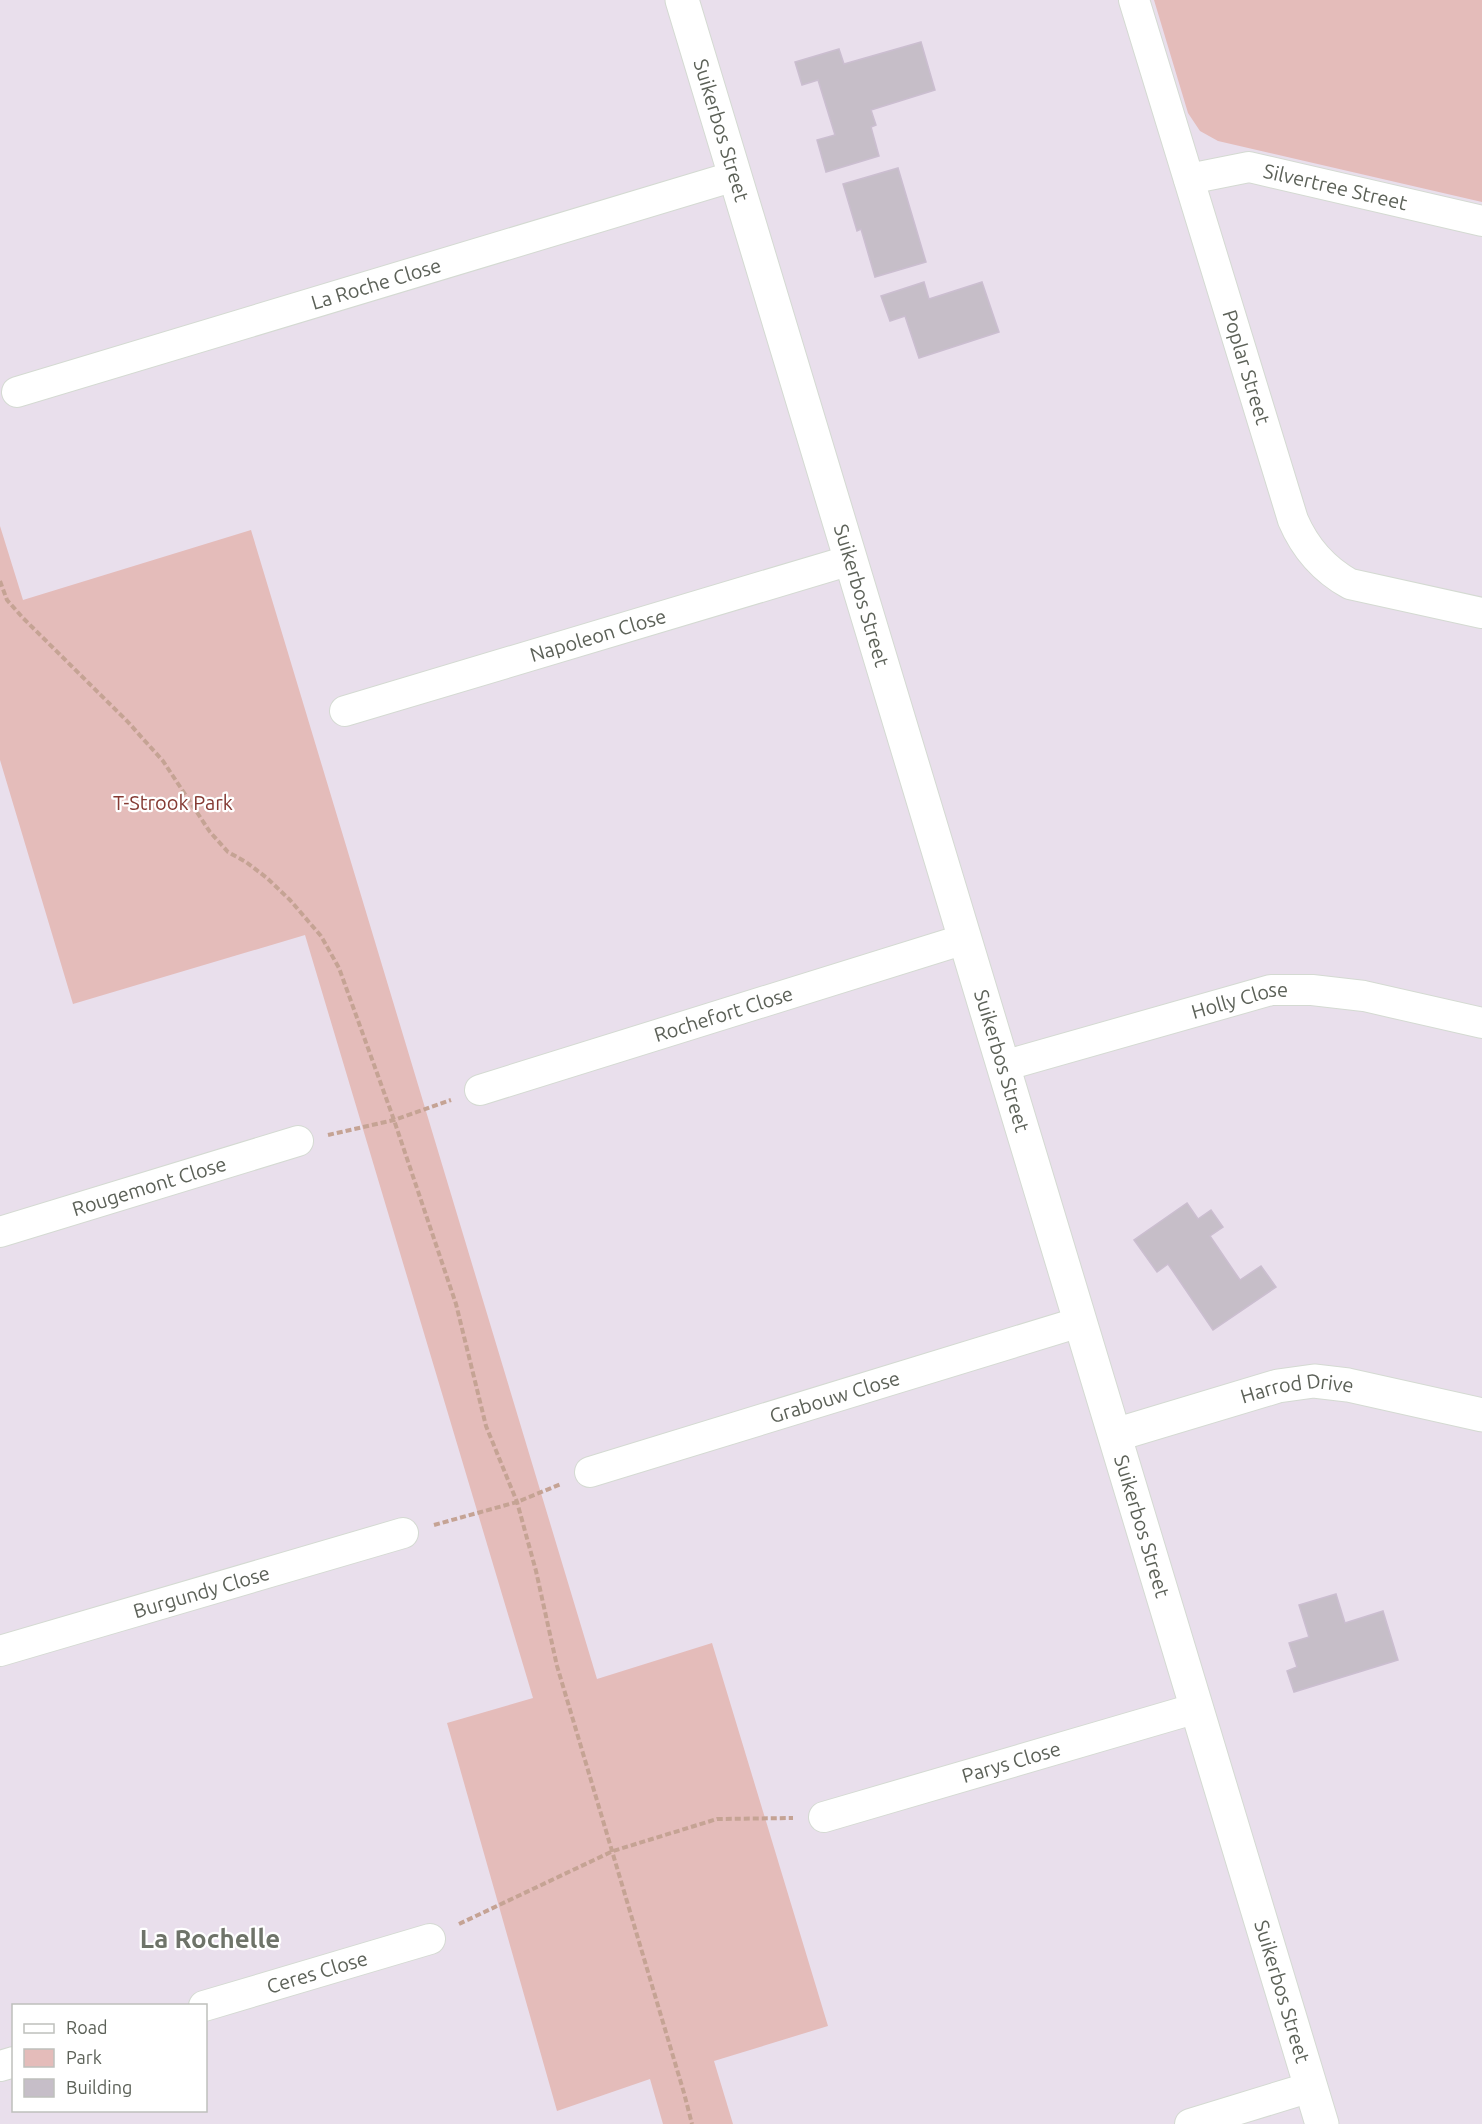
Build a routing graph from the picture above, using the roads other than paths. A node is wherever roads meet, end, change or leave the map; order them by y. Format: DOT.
graph roads {
  1 [pos="682,0"];
  2 [pos="1134,0"];
  3 [pos="735,176"];
  4 [pos="1189,179"];
  5 [pos="1482,221"];
  6 [pos="17,392"];
  7 [pos="851,560"];
  8 [pos="1482,613"];
  9 [pos="345,711"];
  10 [pos="966,939"];
  11 [pos="1482,1023"];
  12 [pos="1003,1066"];
  13 [pos="480,1090"];
  14 [pos="298,1141"];
  15 [pos="0,1232"];
  16 [pos="1080,1322"];
  17 [pos="1482,1415"];
  18 [pos="1115,1435"];
  19 [pos="590,1472"];
  20 [pos="404,1533"];
  21 [pos="0,1651"];
  22 [pos="1197,1708"];
  23 [pos="824,1817"];
  24 [pos="430,1938"];
  25 [pos="207,2005"];
  26 [pos="1311,2087"];
  27 [pos="1190,2124"];
  28 [pos="1322,2124"];
  1 -- 3 [label="street, Suikerbos Street"];
  2 -- 4 [label="street, Poplar Street"];
  3 -- 6 [label="street, La Roche Close"];
  3 -- 7 [label="street, Suikerbos Street"];
  4 -- 5 [label="street, Silvertree Street"];
  4 -- 8 [label="street, Poplar Street"];
  7 -- 9 [label="street, Napoleon Close"];
  7 -- 10 [label="street, Suikerbos Street"];
  10 -- 12 [label="street, Suikerbos Street"];
  10 -- 13 [label="street, Rochefort Close"];
  11 -- 12 [label="street, Holly Close"];
  12 -- 16 [label="street, Suikerbos Street"];
  14 -- 15 [label="street, Rougemont Close"];
  16 -- 18 [label="street, Suikerbos Street"];
  16 -- 19 [label="street, Grabouw Close"];
  17 -- 18 [label="street, Harrod Drive"];
  18 -- 22 [label="street, Suikerbos Street"];
  20 -- 21 [label="street, Burgundy Close"];
  22 -- 23 [label="street, Parys Close"];
  22 -- 26 [label="street, Suikerbos Street"];
  24 -- 25 [label="street, Ceres Close"];
  26 -- 27 [label="street"];
  26 -- 28 [label="street, Suikerbos Street"];
}
